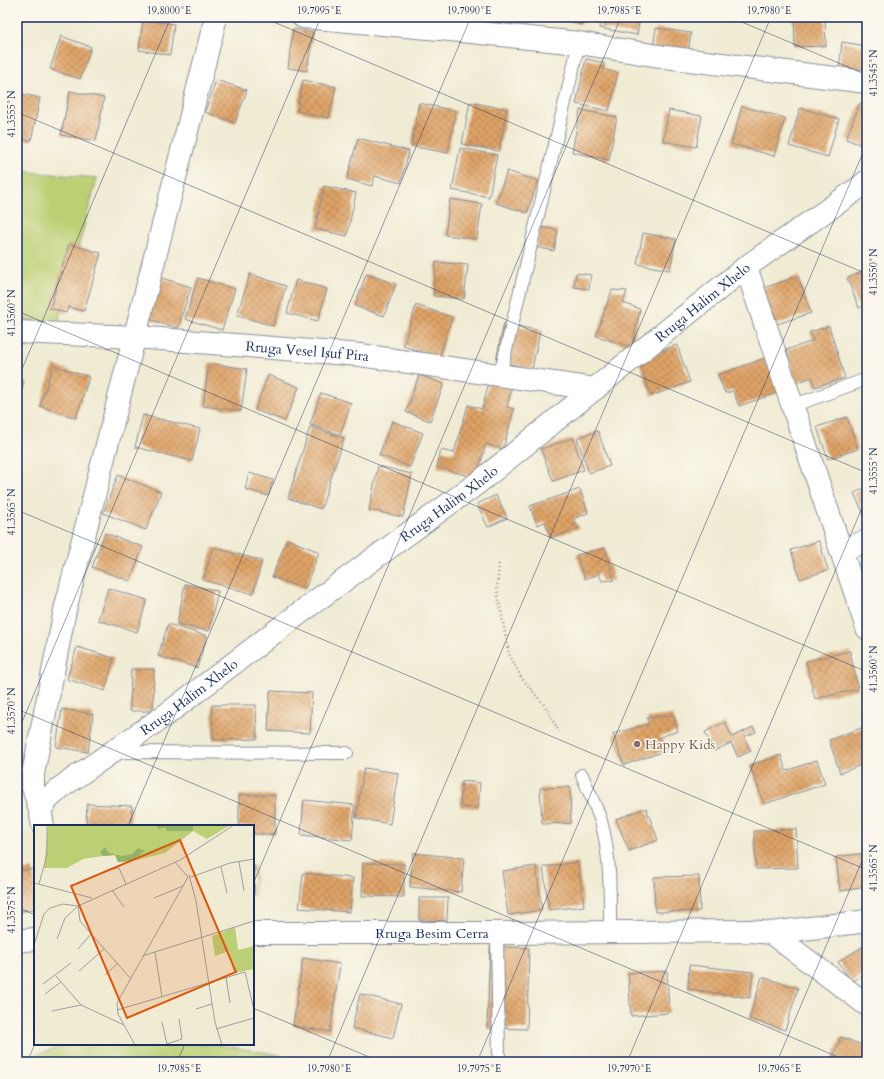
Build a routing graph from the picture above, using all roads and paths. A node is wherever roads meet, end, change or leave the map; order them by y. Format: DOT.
graph roads {
  1 [pos="216,17"];
  2 [pos="303,17"];
  3 [pos="579,43"];
  4 [pos="867,82"];
  5 [pos="867,181"];
  6 [pos="746,267"];
  7 [pos="17,332"];
  8 [pos="135,337"];
  9 [pos="500,375"];
  10 [pos="867,379"];
  11 [pos="595,389"];
  12 [pos="792,406"];
  13 [pos="867,541"];
  14 [pos="841,550"];
  15 [pos="499,564"];
  16 [pos="867,628"];
  17 [pos="559,732"];
  18 [pos="112,752"];
  19 [pos="347,752"];
  20 [pos="582,775"];
  21 [pos="25,786"];
  22 [pos="41,818"];
  23 [pos="867,921"];
  24 [pos="254,933"];
  25 [pos="497,933"];
  26 [pos="610,933"];
  27 [pos="771,933"];
  28 [pos="34,939"];
  29 [pos="17,941"];
  30 [pos="867,1005"];
  31 [pos="500,1062"];
  1 -- 8 [label="street"];
  2 -- 3 [label="street"];
  3 -- 4 [label="street"];
  3 -- 9 [label="lane"];
  5 -- 6 [label="street, Rruga Halim Xhelo"];
  6 -- 11 [label="street, Rruga Halim Xhelo"];
  6 -- 12 [label="street"];
  7 -- 8 [label="street, Rruga Vesel Isuf Pira"];
  8 -- 9 [label="street, Rruga Vesel Isuf Pira"];
  8 -- 21 [label="street"];
  9 -- 11 [label="street, Rruga Vesel Isuf Pira"];
  10 -- 12 [label="lane"];
  11 -- 18 [label="street, Rruga Halim Xhelo"];
  12 -- 14 [label="street"];
  13 -- 14 [label="street"];
  14 -- 16 [label="street"];
  15 -- 17 [label="path"];
  18 -- 19 [label="lane"];
  18 -- 22 [label="street, Rruga Halim Xhelo"];
  20 -- 26 [label="lane"];
  21 -- 22 [label="street"];
  23 -- 27 [label="street, Rruga Besim Cerra"];
  24 -- 25 [label="street, Rruga Besim Cerra"];
  25 -- 26 [label="street, Rruga Besim Cerra"];
  25 -- 31 [label="lane"];
  26 -- 27 [label="street, Rruga Besim Cerra"];
  27 -- 30 [label="street"];
  28 -- 29 [label="street"];
}
